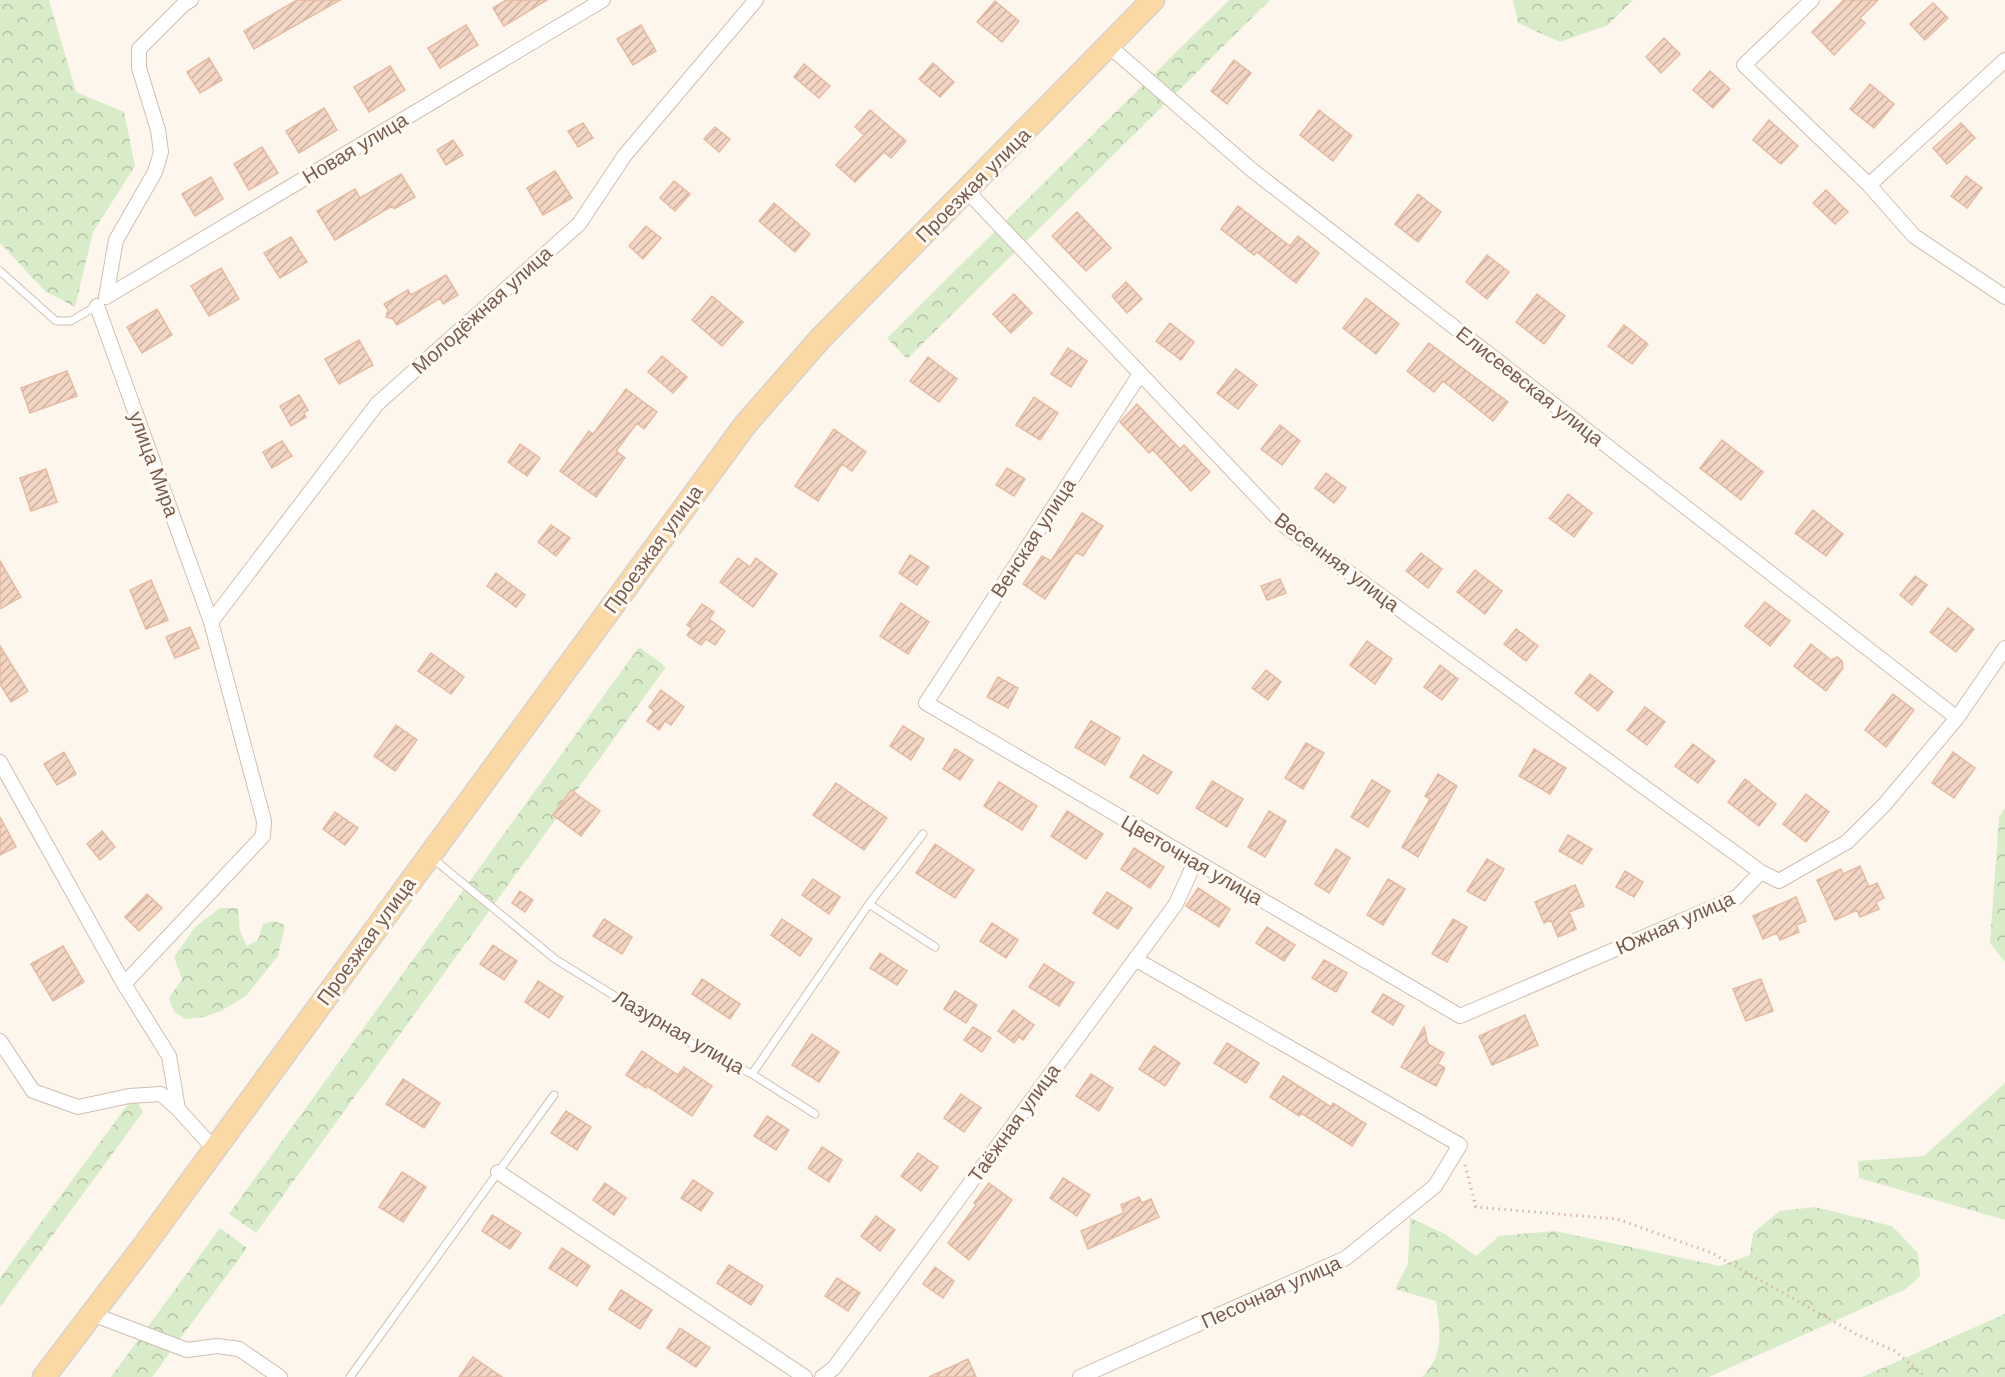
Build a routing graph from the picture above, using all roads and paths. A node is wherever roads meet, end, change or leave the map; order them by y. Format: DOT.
graph roads {
  1 [pos="191,0"];
  2 [pos="603,0"];
  3 [pos="756,0"];
  4 [pos="1153,0"];
  5 [pos="1812,0"];
  6 [pos="1109,46"];
  7 [pos="2005,60"];
  8 [pos="1869,185"];
  9 [pos="968,191"];
  10 [pos="0,271"];
  11 [pos="2005,297"];
  12 [pos="101,301"];
  13 [pos="1140,374"];
  14 [pos="211,622"];
  15 [pos="2005,648"];
  16 [pos="926,703"];
  17 [pos="1957,718"];
  18 [pos="0,762"];
  19 [pos="923,834"];
  20 [pos="429,856"];
  21 [pos="1195,862"];
  22 [pos="1761,872"];
  23 [pos="869,904"];
  24 [pos="935,947"];
  25 [pos="1135,959"];
  26 [pos="123,984"];
  27 [pos="1460,1016"];
  28 [pos="0,1041"];
  29 [pos="752,1074"];
  30 [pos="554,1095"];
  31 [pos="178,1109"];
  32 [pos="815,1114"];
  33 [pos="1460,1145"];
  34 [pos="211,1153"];
  35 [pos="498,1172"];
  36 [pos="92,1314"];
  37 [pos="44,1377"];
  38 [pos="280,1377"];
  39 [pos="350,1377"];
  40 [pos="804,1377"];
  41 [pos="822,1377"];
  42 [pos="1080,1377"];
  43 [pos="1926,1377"];
  1 -- 12 [label="street"];
  2 -- 12 [label="street, Новая улица"];
  3 -- 14 [label="street, Молодёжная улица"];
  4 -- 6 [label="main road, Проезжая улица"];
  5 -- 8 [label="street"];
  6 -- 9 [label="main road, Проезжая улица"];
  6 -- 17 [label="street, Елисеевская улица"];
  7 -- 8 [label="street"];
  8 -- 11 [label="street"];
  9 -- 13 [label="street, Весенняя улица"];
  9 -- 20 [label="main road, Проезжая улица"];
  10 -- 12 [label="lane"];
  12 -- 14 [label="street, улица Мира"];
  13 -- 16 [label="street, Венская улица"];
  13 -- 22 [label="street, Весенняя улица"];
  14 -- 26 [label="street, улица Мира"];
  15 -- 17 [label="street"];
  16 -- 21 [label="street, Цветочная улица"];
  17 -- 22 [label="street"];
  18 -- 26 [label="street"];
  19 -- 23 [label="lane, Лазурная улица"];
  20 -- 29 [label="lane, Лазурная улица"];
  20 -- 34 [label="main road, Проезжая улица"];
  21 -- 25 [label="street, Таёжная улица"];
  21 -- 27 [label="street, Цветочная улица"];
  22 -- 27 [label="street, Южная улица"];
  23 -- 24 [label="lane"];
  23 -- 29 [label="lane, Лазурная улица"];
  25 -- 33 [label="street"];
  25 -- 41 [label="street, Таёжная улица"];
  26 -- 31 [label="street"];
  28 -- 31 [label="street"];
  29 -- 32 [label="lane"];
  30 -- 35 [label="lane"];
  31 -- 34 [label="street"];
  33 -- 42 [label="street, Песочная улица"];
  33 -- 43 [label="path"];
  34 -- 36 [label="main road, Проезжая улица"];
  35 -- 39 [label="lane"];
  35 -- 40 [label="street"];
  36 -- 37 [label="main road, Проезжая улица"];
  36 -- 38 [label="street"];
}
